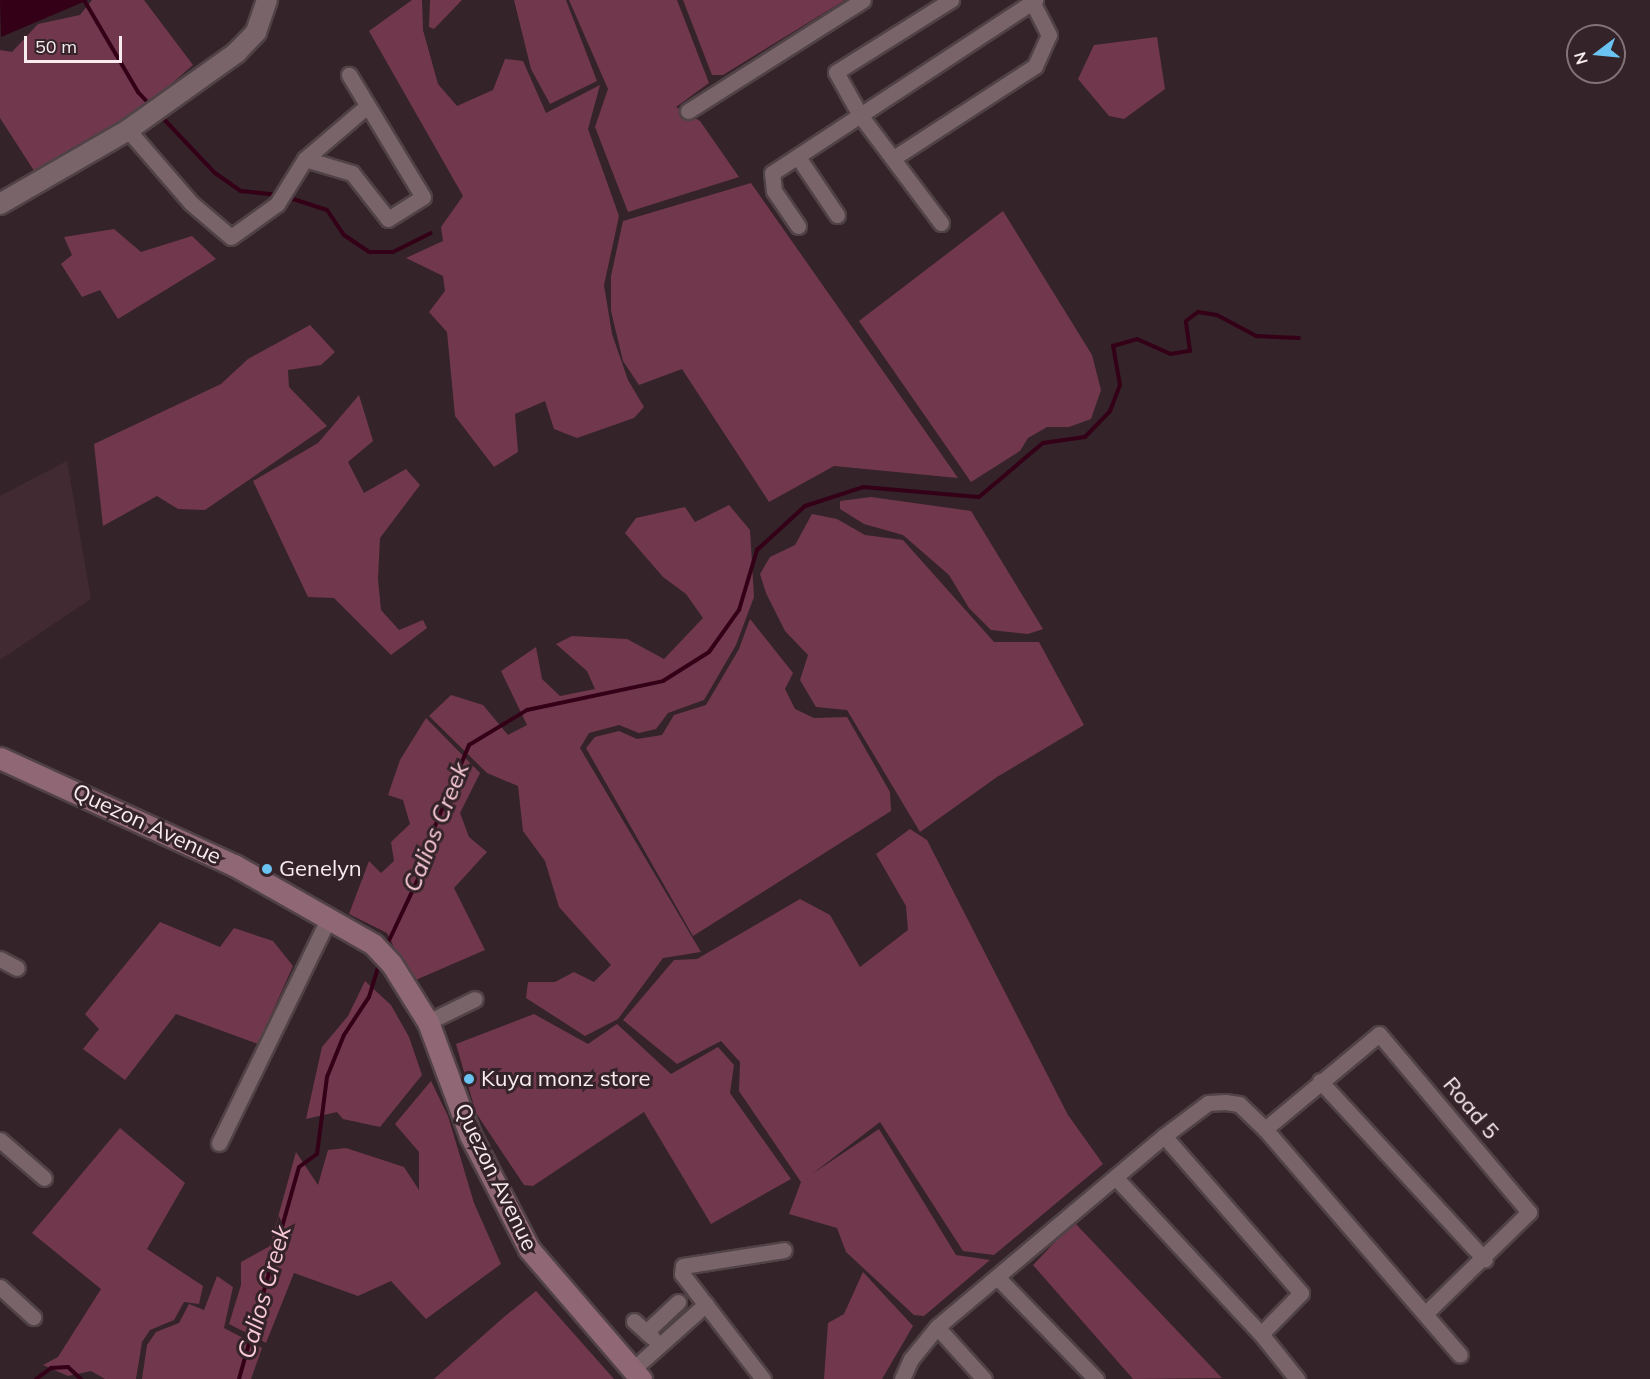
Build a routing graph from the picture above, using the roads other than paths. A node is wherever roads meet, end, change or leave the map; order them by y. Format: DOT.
graph roads {
  1 [pos="267,0"];
  2 [pos="863,0"];
  3 [pos="951,0"];
  4 [pos="1033,0"];
  5 [pos="349,75"];
  6 [pos="367,106"];
  7 [pos="688,111"];
  8 [pos="860,116"];
  9 [pos="128,130"];
  10 [pos="798,157"];
  11 [pos="895,158"];
  12 [pos="305,159"];
  13 [pos="0,204"];
  14 [pos="837,215"];
  15 [pos="941,223"];
  16 [pos="798,226"];
  17 [pos="0,758"];
  18 [pos="329,917"];
  19 [pos="0,959"];
  20 [pos="17,968"];
  21 [pos="475,999"];
  22 [pos="428,1022"];
  23 [pos="1320,1081"];
  24 [pos="1265,1129"];
  25 [pos="1164,1136"];
  26 [pos="0,1140"];
  27 [pos="219,1143"];
  28 [pos="45,1178"];
  29 [pos="1116,1178"];
  30 [pos="784,1250"];
  31 [pos="1485,1260"];
  32 [pos="998,1278"];
  33 [pos="0,1287"];
  34 [pos="678,1302"];
  35 [pos="706,1304"];
  36 [pos="1427,1312"];
  37 [pos="33,1317"];
  38 [pos="634,1321"];
  39 [pos="937,1327"];
  40 [pos="646,1332"];
  41 [pos="1261,1334"];
  42 [pos="662,1346"];
  43 [pos="1460,1355"];
  44 [pos="637,1375"];
  45 [pos="763,1379"];
  46 [pos="902,1379"];
  47 [pos="984,1379"];
  48 [pos="1096,1379"];
  49 [pos="1297,1379"];
  1 -- 9 [label="street"];
  2 -- 7 [label="street"];
  3 -- 8 [label="street"];
  4 -- 8 [label="street"];
  4 -- 11 [label="street"];
  5 -- 6 [label="street"];
  6 -- 12 [label="street"];
  6 -- 12 [label="street"];
  8 -- 10 [label="street"];
  8 -- 11 [label="street"];
  9 -- 12 [label="street"];
  9 -- 13 [label="street"];
  10 -- 14 [label="street"];
  10 -- 16 [label="street"];
  11 -- 15 [label="street"];
  17 -- 18 [label="main road, Quezon Avenue"];
  18 -- 22 [label="main road, Quezon Avenue"];
  18 -- 27 [label="street"];
  19 -- 20 [label="street"];
  21 -- 22 [label="street"];
  22 -- 44 [label="main road, Quezon Avenue"];
  23 -- 24 [label="street"];
  23 -- 31 [label="street"];
  23 -- 31 [label="street, Road 5"];
  24 -- 25 [label="street"];
  24 -- 36 [label="street"];
  25 -- 29 [label="street"];
  25 -- 41 [label="street"];
  26 -- 28 [label="street"];
  29 -- 32 [label="street"];
  29 -- 41 [label="street"];
  30 -- 35 [label="street"];
  31 -- 36 [label="street"];
  32 -- 39 [label="street"];
  32 -- 48 [label="street"];
  33 -- 37 [label="street"];
  34 -- 40 [label="street"];
  35 -- 42 [label="street"];
  35 -- 45 [label="street"];
  36 -- 43 [label="street"];
  38 -- 40 [label="street"];
  39 -- 46 [label="street"];
  39 -- 47 [label="street"];
  40 -- 42 [label="street"];
  41 -- 49 [label="street"];
  42 -- 44 [label="street"];
}
